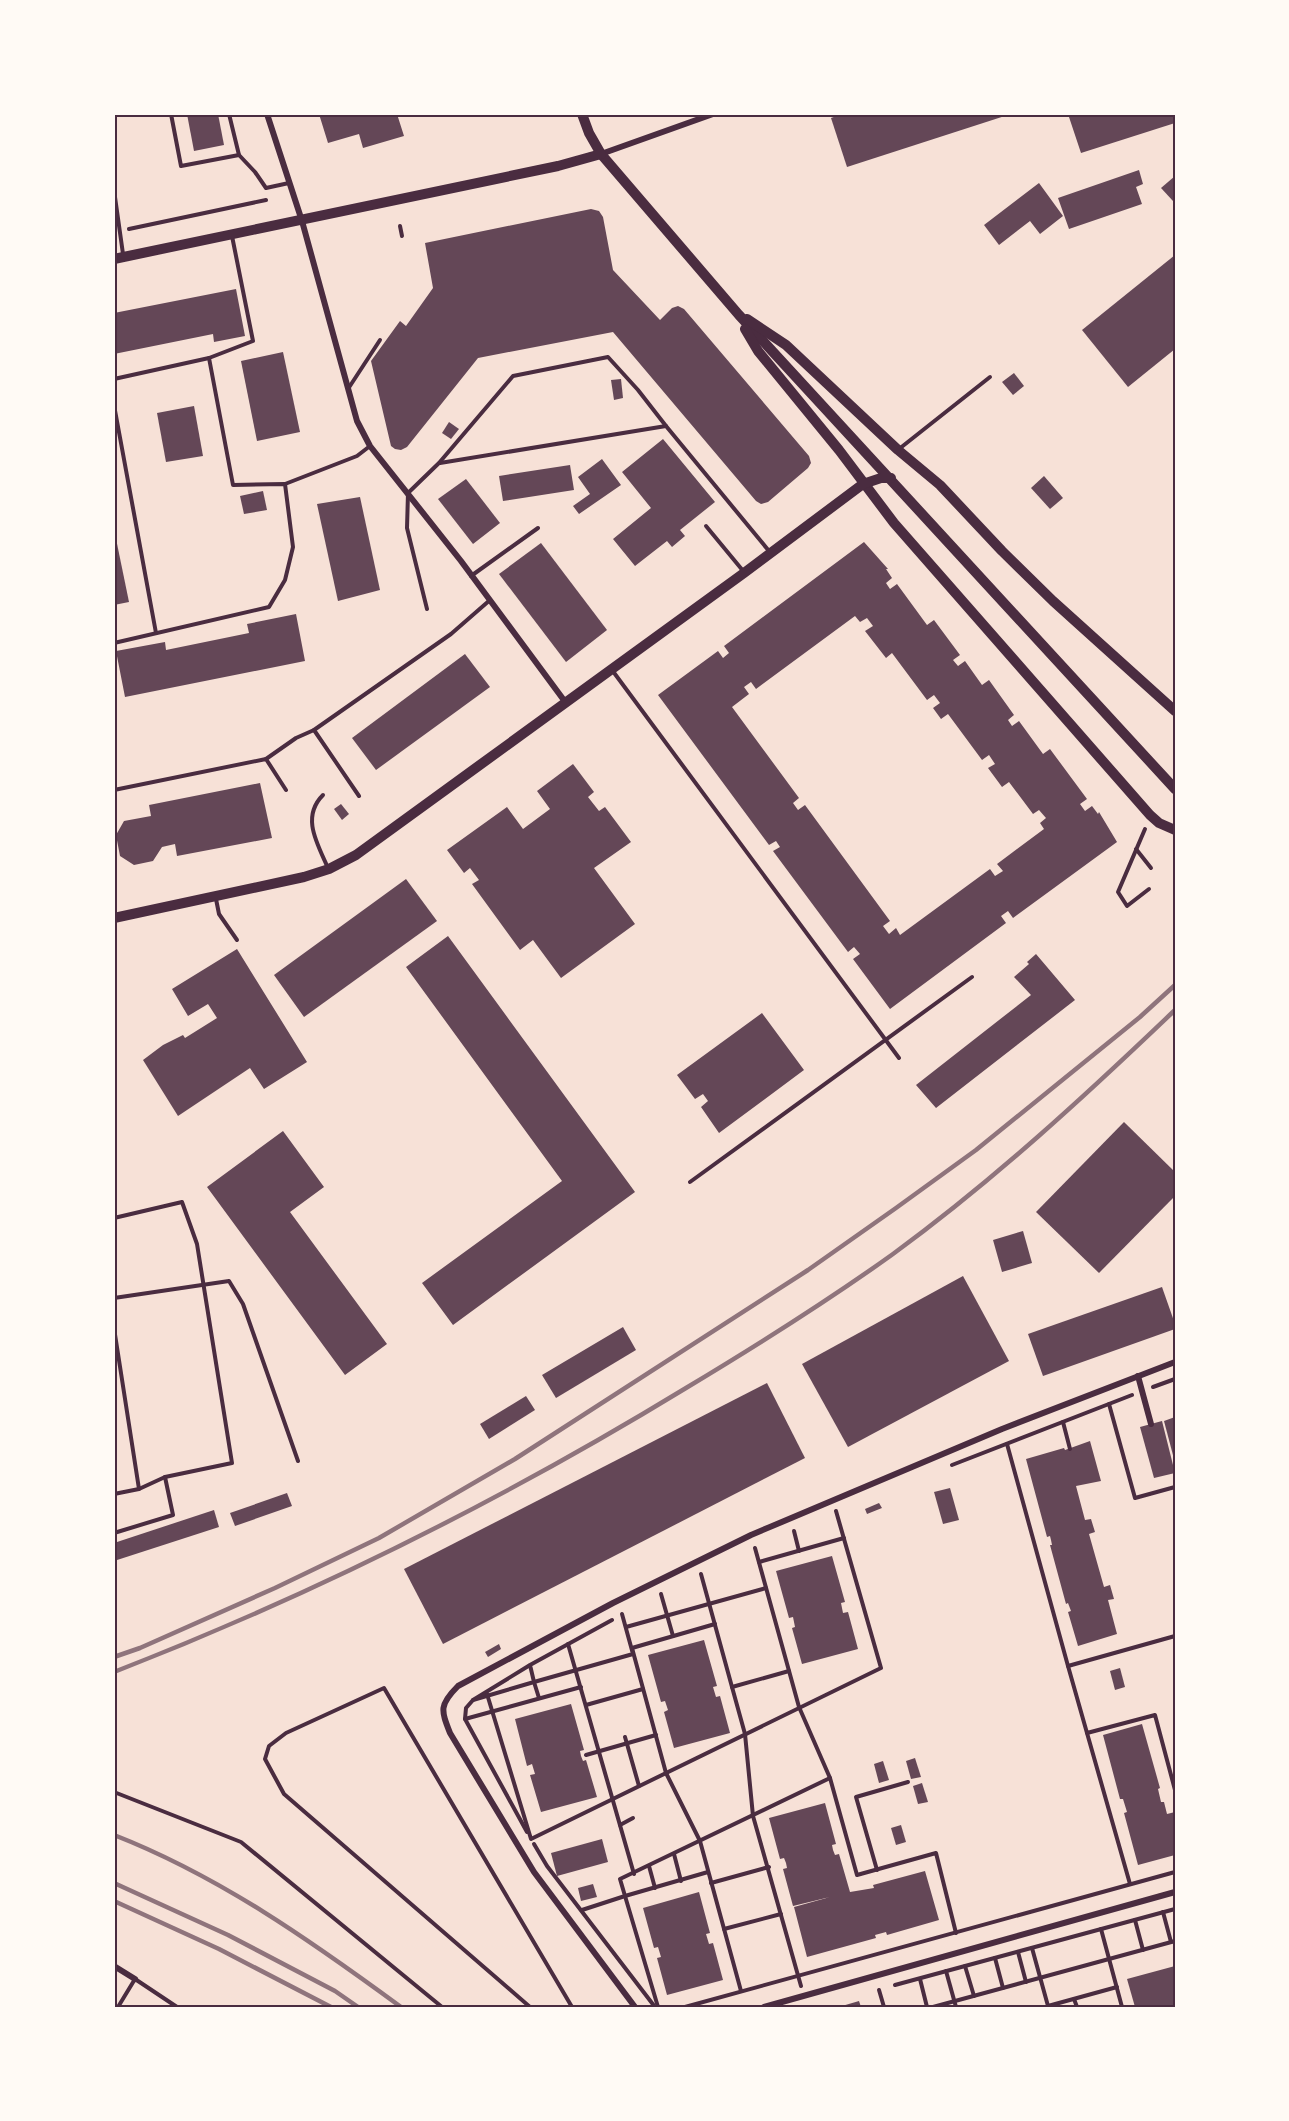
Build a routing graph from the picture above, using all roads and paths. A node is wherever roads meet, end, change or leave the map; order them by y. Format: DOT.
graph roads {
  1 [pos="171,114"];
  2 [pos="229,114"];
  3 [pos="267,114"];
  4 [pos="582,114"];
  5 [pos="713,114"];
  6 [pos="601,154"];
  7 [pos="238,155"];
  8 [pos="290,183"];
  9 [pos="114,190"];
  10 [pos="276,198"];
  11 [pos="302,221"];
  12 [pos="400,226"];
  13 [pos="121,231"];
  14 [pos="232,235"];
  15 [pos="402,236"];
  16 [pos="119,258"];
  17 [pos="739,315"];
  18 [pos="380,340"];
  19 [pos="209,358"];
  20 [pos="990,377"];
  21 [pos="114,378"];
  22 [pos="348,390"];
  23 [pos="114,405"];
  24 [pos="666,426"];
  25 [pos="370,446"];
  26 [pos="898,450"];
  27 [pos="439,463"];
  28 [pos="891,478"];
  29 [pos="285,484"];
  30 [pos="863,484"];
  31 [pos="408,493"];
  32 [pos="706,526"];
  33 [pos="537,528"];
  34 [pos="770,552"];
  35 [pos="744,573"];
  36 [pos="471,576"];
  37 [pos="490,600"];
  38 [pos="427,609"];
  39 [pos="156,633"];
  40 [pos="114,643"];
  41 [pos="611,669"];
  42 [pos="566,703"];
  43 [pos="1175,711"];
  44 [pos="314,730"];
  45 [pos="266,759"];
  46 [pos="1175,789"];
  47 [pos="114,790"];
  48 [pos="286,790"];
  49 [pos="323,795"];
  50 [pos="359,796"];
  51 [pos="1146,827"];
  52 [pos="1175,830"];
  53 [pos="1136,849"];
  54 [pos="1151,868"];
  55 [pos="329,869"];
  56 [pos="1149,889"];
  57 [pos="216,897"];
  58 [pos="114,918"];
  59 [pos="237,940"];
  60 [pos="972,977"];
  61 [pos="885,1040"];
  62 [pos="899,1058"];
  63 [pos="690,1182"];
  64 [pos="114,1218"];
  65 [pos="203,1284"];
  66 [pos="114,1298"];
  67 [pos="114,1328"];
  68 [pos="1175,1362"];
  69 [pos="1138,1376"];
  70 [pos="1175,1378"];
  71 [pos="1142,1391"];
  72 [pos="1109,1404"];
  73 [pos="1063,1422"];
  74 [pos="1151,1424"];
  75 [pos="1007,1444"];
  76 [pos="1070,1449"];
  77 [pos="298,1461"];
  78 [pos="943,1469"];
  79 [pos="165,1478"];
  80 [pos="1175,1487"];
  81 [pos="140,1489"];
  82 [pos="114,1494"];
  83 [pos="847,1507"];
  84 [pos="836,1511"];
  85 [pos="826,1516"];
  86 [pos="804,1526"];
  87 [pos="794,1530"];
  88 [pos="114,1533"];
  89 [pos="784,1535"];
  90 [pos="844,1538"];
  91 [pos="765,1544"];
  92 [pos="755,1548"];
  93 [pos="800,1551"];
  94 [pos="746,1552"];
  95 [pos="759,1562"];
  96 [pos="710,1570"];
  97 [pos="701,1574"];
  98 [pos="691,1579"];
  99 [pos="766,1588"];
  100 [pos="671,1589"];
  101 [pos="661,1594"];
  102 [pos="651,1599"];
  103 [pos="709,1604"];
  104 [pos="632,1609"];
  105 [pos="622,1614"];
  106 [pos="667,1615"];
  107 [pos="715,1624"];
  108 [pos="626,1627"];
  109 [pos="673,1636"];
  110 [pos="1175,1636"];
  111 [pos="568,1644"];
  112 [pos="632,1648"];
  113 [pos="633,1654"];
  114 [pos="530,1665"];
  115 [pos="1068,1666"];
  116 [pos="576,1669"];
  117 [pos="789,1671"];
  118 [pos="534,1682"];
  119 [pos="581,1687"];
  120 [pos="732,1687"];
  121 [pos="643,1689"];
  122 [pos="487,1694"];
  123 [pos="539,1698"];
  124 [pos="586,1705"];
  125 [pos="799,1707"];
  126 [pos="492,1711"];
  127 [pos="465,1719"];
  128 [pos="1088,1733"];
  129 [pos="745,1734"];
  130 [pos="656,1735"];
  131 [pos="626,1737"];
  132 [pos="627,1743"];
  133 [pos="599,1751"];
  134 [pos="586,1755"];
  135 [pos="666,1773"];
  136 [pos="830,1778"];
  137 [pos="908,1782"];
  138 [pos="639,1786"];
  139 [pos="1175,1790"];
  140 [pos="114,1792"];
  141 [pos="612,1800"];
  142 [pos="753,1816"];
  143 [pos="633,1818"];
  144 [pos="620,1825"];
  145 [pos="531,1839"];
  146 [pos="700,1842"];
  147 [pos="674,1854"];
  148 [pos="649,1866"];
  149 [pos="769,1867"];
  150 [pos="877,1870"];
  151 [pos="708,1872"];
  152 [pos="1175,1872"];
  153 [pos="634,1874"];
  154 [pos="681,1881"];
  155 [pos="711,1882"];
  156 [pos="1130,1884"];
  157 [pos="655,1888"];
  158 [pos="1175,1892"];
  159 [pos="625,1896"];
  160 [pos="1175,1909"];
  161 [pos="582,1910"];
  162 [pos="1162,1912"];
  163 [pos="782,1914"];
  164 [pos="1135,1920"];
  165 [pos="724,1929"];
  166 [pos="1101,1929"];
  167 [pos="956,1933"];
  168 [pos="1173,1942"];
  169 [pos="1032,1948"];
  170 [pos="1143,1950"];
  171 [pos="1018,1952"];
  172 [pos="995,1958"];
  173 [pos="1109,1959"];
  174 [pos="114,1966"];
  175 [pos="965,1966"];
  176 [pos="946,1971"];
  177 [pos="798,1976"];
  178 [pos="919,1978"];
  179 [pos="1040,1978"];
  180 [pos="135,1979"];
  181 [pos="1026,1982"];
  182 [pos="1117,1987"];
  183 [pos="1003,1988"];
  184 [pos="879,1990"];
  185 [pos="741,1991"];
  186 [pos="868,1992"];
  187 [pos="804,1995"];
  188 [pos="974,1996"];
  189 [pos="1074,1999"];
  190 [pos="954,2001"];
  191 [pos="1048,2006"];
  192 [pos="118,2007"];
  193 [pos="177,2007"];
  194 [pos="442,2007"];
  195 [pos="530,2007"];
  196 [pos="572,2007"];
  197 [pos="635,2007"];
  198 [pos="657,2007"];
  199 [pos="685,2007"];
  200 [pos="764,2007"];
  201 [pos="884,2007"];
  202 [pos="927,2007"];
  203 [pos="933,2007"];
  204 [pos="956,2007"];
  205 [pos="1077,2007"];
  206 [pos="1122,2007"];
  1 -- 7 [label="lane"];
  2 -- 7 [label="lane"];
  3 -- 8 [label="street"];
  4 -- 6 [label="street"];
  5 -- 6 [label="street"];
  6 -- 11 [label="street"];
  6 -- 17 [label="street"];
  7 -- 8 [label="lane"];
  8 -- 11 [label="street"];
  9 -- 13 [label="lane"];
  10 -- 13 [label="path"];
  11 -- 14 [label="street"];
  11 -- 22 [label="street"];
  12 -- 15 [label="path"];
  13 -- 16 [label="lane"];
  14 -- 16 [label="street"];
  14 -- 19 [label="lane"];
  17 -- 26 [label="street"];
  17 -- 28 [label="street"];
  17 -- 30 [label="street"];
  18 -- 22 [label="lane"];
  19 -- 21 [label="lane"];
  19 -- 29 [label="lane"];
  20 -- 26 [label="lane"];
  22 -- 25 [label="street"];
  23 -- 39 [label="lane"];
  24 -- 27 [label="lane"];
  24 -- 27 [label="lane"];
  24 -- 34 [label="lane"];
  25 -- 29 [label="lane"];
  25 -- 31 [label="street"];
  26 -- 43 [label="street"];
  27 -- 31 [label="lane"];
  28 -- 30 [label="street"];
  28 -- 46 [label="street"];
  29 -- 39 [label="lane"];
  30 -- 34 [label="street"];
  30 -- 52 [label="street"];
  31 -- 36 [label="street"];
  31 -- 38 [label="lane"];
  32 -- 35 [label="lane"];
  33 -- 36 [label="lane"];
  34 -- 35 [label="street"];
  35 -- 41 [label="street"];
  36 -- 37 [label="street"];
  37 -- 42 [label="street"];
  37 -- 44 [label="lane"];
  39 -- 40 [label="lane"];
  41 -- 42 [label="street"];
  41 -- 61 [label="lane"];
  42 -- 55 [label="street"];
  44 -- 45 [label="lane"];
  44 -- 50 [label="lane"];
  45 -- 47 [label="lane"];
  45 -- 48 [label="lane"];
  49 -- 55 [label="lane"];
  51 -- 53 [label="path"];
  53 -- 54 [label="path"];
  53 -- 56 [label="path"];
  55 -- 57 [label="street"];
  57 -- 58 [label="street"];
  57 -- 59 [label="lane"];
  60 -- 61 [label="lane"];
  61 -- 62 [label="lane"];
  61 -- 63 [label="lane"];
  64 -- 65 [label="lane"];
  65 -- 66 [label="lane"];
  65 -- 77 [label="lane"];
  65 -- 79 [label="lane"];
  67 -- 81 [label="lane"];
  68 -- 69 [label="street"];
  69 -- 71 [label="street"];
  69 -- 197 [label="street"];
  70 -- 71 [label="path"];
  71 -- 72 [label="path"];
  71 -- 74 [label="street"];
  72 -- 73 [label="path"];
  72 -- 80 [label="path"];
  73 -- 75 [label="path"];
  73 -- 76 [label="path"];
  75 -- 78 [label="path"];
  75 -- 115 [label="path"];
  79 -- 81 [label="lane"];
  79 -- 88 [label="lane"];
  81 -- 82 [label="lane"];
  83 -- 84 [label="path"];
  84 -- 85 [label="path"];
  84 -- 90 [label="path"];
  86 -- 87 [label="path"];
  87 -- 89 [label="path"];
  87 -- 93 [label="path"];
  90 -- 93 [label="path"];
  90 -- 125 [label="path"];
  91 -- 92 [label="path"];
  92 -- 94 [label="path"];
  92 -- 95 [label="path"];
  93 -- 95 [label="path"];
  95 -- 99 [label="path"];
  96 -- 97 [label="path"];
  97 -- 98 [label="path"];
  97 -- 103 [label="path"];
  99 -- 103 [label="path"];
  99 -- 117 [label="path"];
  100 -- 101 [label="path"];
  101 -- 102 [label="path"];
  101 -- 106 [label="path"];
  103 -- 106 [label="path"];
  103 -- 107 [label="path"];
  104 -- 105 [label="path"];
  105 -- 108 [label="path"];
  105 -- 111 [label="path"];
  106 -- 108 [label="path"];
  106 -- 109 [label="path"];
  107 -- 109 [label="path"];
  107 -- 120 [label="path"];
  108 -- 112 [label="path"];
  109 -- 112 [label="path"];
  110 -- 115 [label="path"];
  111 -- 114 [label="path"];
  111 -- 116 [label="path"];
  112 -- 113 [label="path"];
  113 -- 116 [label="path"];
  113 -- 121 [label="path"];
  114 -- 118 [label="path"];
  114 -- 122 [label="path"];
  115 -- 128 [label="path"];
  116 -- 118 [label="path"];
  116 -- 119 [label="path"];
  117 -- 120 [label="path"];
  117 -- 125 [label="path"];
  118 -- 122 [label="path"];
  118 -- 123 [label="path"];
  119 -- 123 [label="path"];
  119 -- 124 [label="path"];
  120 -- 129 [label="path"];
  121 -- 124 [label="path"];
  121 -- 130 [label="path"];
  122 -- 126 [label="path"];
  122 -- 127 [label="path"];
  123 -- 126 [label="path"];
  124 -- 133 [label="path"];
  125 -- 129 [label="path"];
  125 -- 136 [label="path"];
  126 -- 127 [label="path"];
  126 -- 145 [label="path"];
  127 -- 145 [label="path"];
  128 -- 139 [label="path"];
  128 -- 156 [label="path"];
  129 -- 135 [label="path"];
  129 -- 142 [label="path"];
  130 -- 132 [label="path"];
  130 -- 135 [label="path"];
  131 -- 132 [label="path"];
  132 -- 133 [label="path"];
  132 -- 138 [label="path"];
  133 -- 134 [label="path"];
  133 -- 141 [label="path"];
  135 -- 138 [label="path"];
  135 -- 146 [label="path"];
  136 -- 142 [label="path"];
  136 -- 150 [label="path"];
  137 -- 150 [label="path"];
  138 -- 141 [label="path"];
  140 -- 194 [label="path"];
  141 -- 144 [label="path"];
  141 -- 145 [label="path"];
  142 -- 146 [label="path"];
  142 -- 149 [label="path"];
  143 -- 144 [label="path"];
  144 -- 153 [label="path"];
  145 -- 161 [label="path"];
  146 -- 147 [label="path"];
  146 -- 151 [label="path"];
  147 -- 148 [label="path"];
  147 -- 154 [label="path"];
  148 -- 153 [label="path"];
  148 -- 157 [label="path"];
  149 -- 155 [label="path"];
  149 -- 163 [label="path"];
  150 -- 167 [label="path"];
  151 -- 154 [label="path"];
  151 -- 155 [label="path"];
  152 -- 156 [label="path"];
  153 -- 159 [label="path"];
  154 -- 157 [label="path"];
  155 -- 165 [label="path"];
  156 -- 167 [label="path"];
  157 -- 159 [label="path"];
  158 -- 187 [label="street"];
  159 -- 161 [label="path"];
  159 -- 198 [label="path"];
  160 -- 162 [label="path"];
  161 -- 198 [label="path"];
  162 -- 164 [label="path"];
  162 -- 168 [label="path"];
  163 -- 165 [label="path"];
  163 -- 177 [label="path"];
  164 -- 166 [label="path"];
  164 -- 170 [label="path"];
  165 -- 185 [label="path"];
  166 -- 169 [label="path"];
  166 -- 173 [label="path"];
  167 -- 177 [label="path"];
  168 -- 170 [label="path"];
  169 -- 171 [label="path"];
  169 -- 179 [label="path"];
  170 -- 173 [label="path"];
  171 -- 172 [label="path"];
  171 -- 181 [label="path"];
  172 -- 175 [label="path"];
  172 -- 183 [label="path"];
  173 -- 179 [label="path"];
  173 -- 182 [label="path"];
  174 -- 180 [label="street"];
  175 -- 176 [label="path"];
  175 -- 188 [label="path"];
  176 -- 178 [label="path"];
  176 -- 190 [label="path"];
  177 -- 185 [label="path"];
  177 -- 187 [label="path"];
  178 -- 184 [label="path"];
  178 -- 202 [label="path"];
  179 -- 181 [label="path"];
  179 -- 191 [label="path"];
  180 -- 192 [label="lane"];
  180 -- 193 [label="lane"];
  181 -- 183 [label="path"];
  182 -- 189 [label="path"];
  182 -- 206 [label="path"];
  183 -- 188 [label="path"];
  184 -- 186 [label="path"];
  184 -- 201 [label="path"];
  185 -- 199 [label="path"];
  187 -- 200 [label="street"];
  188 -- 190 [label="path"];
  189 -- 191 [label="path"];
  189 -- 205 [label="path"];
  190 -- 203 [label="path"];
  190 -- 204 [label="path"];
  195 -- 196 [label="lane"];
}
